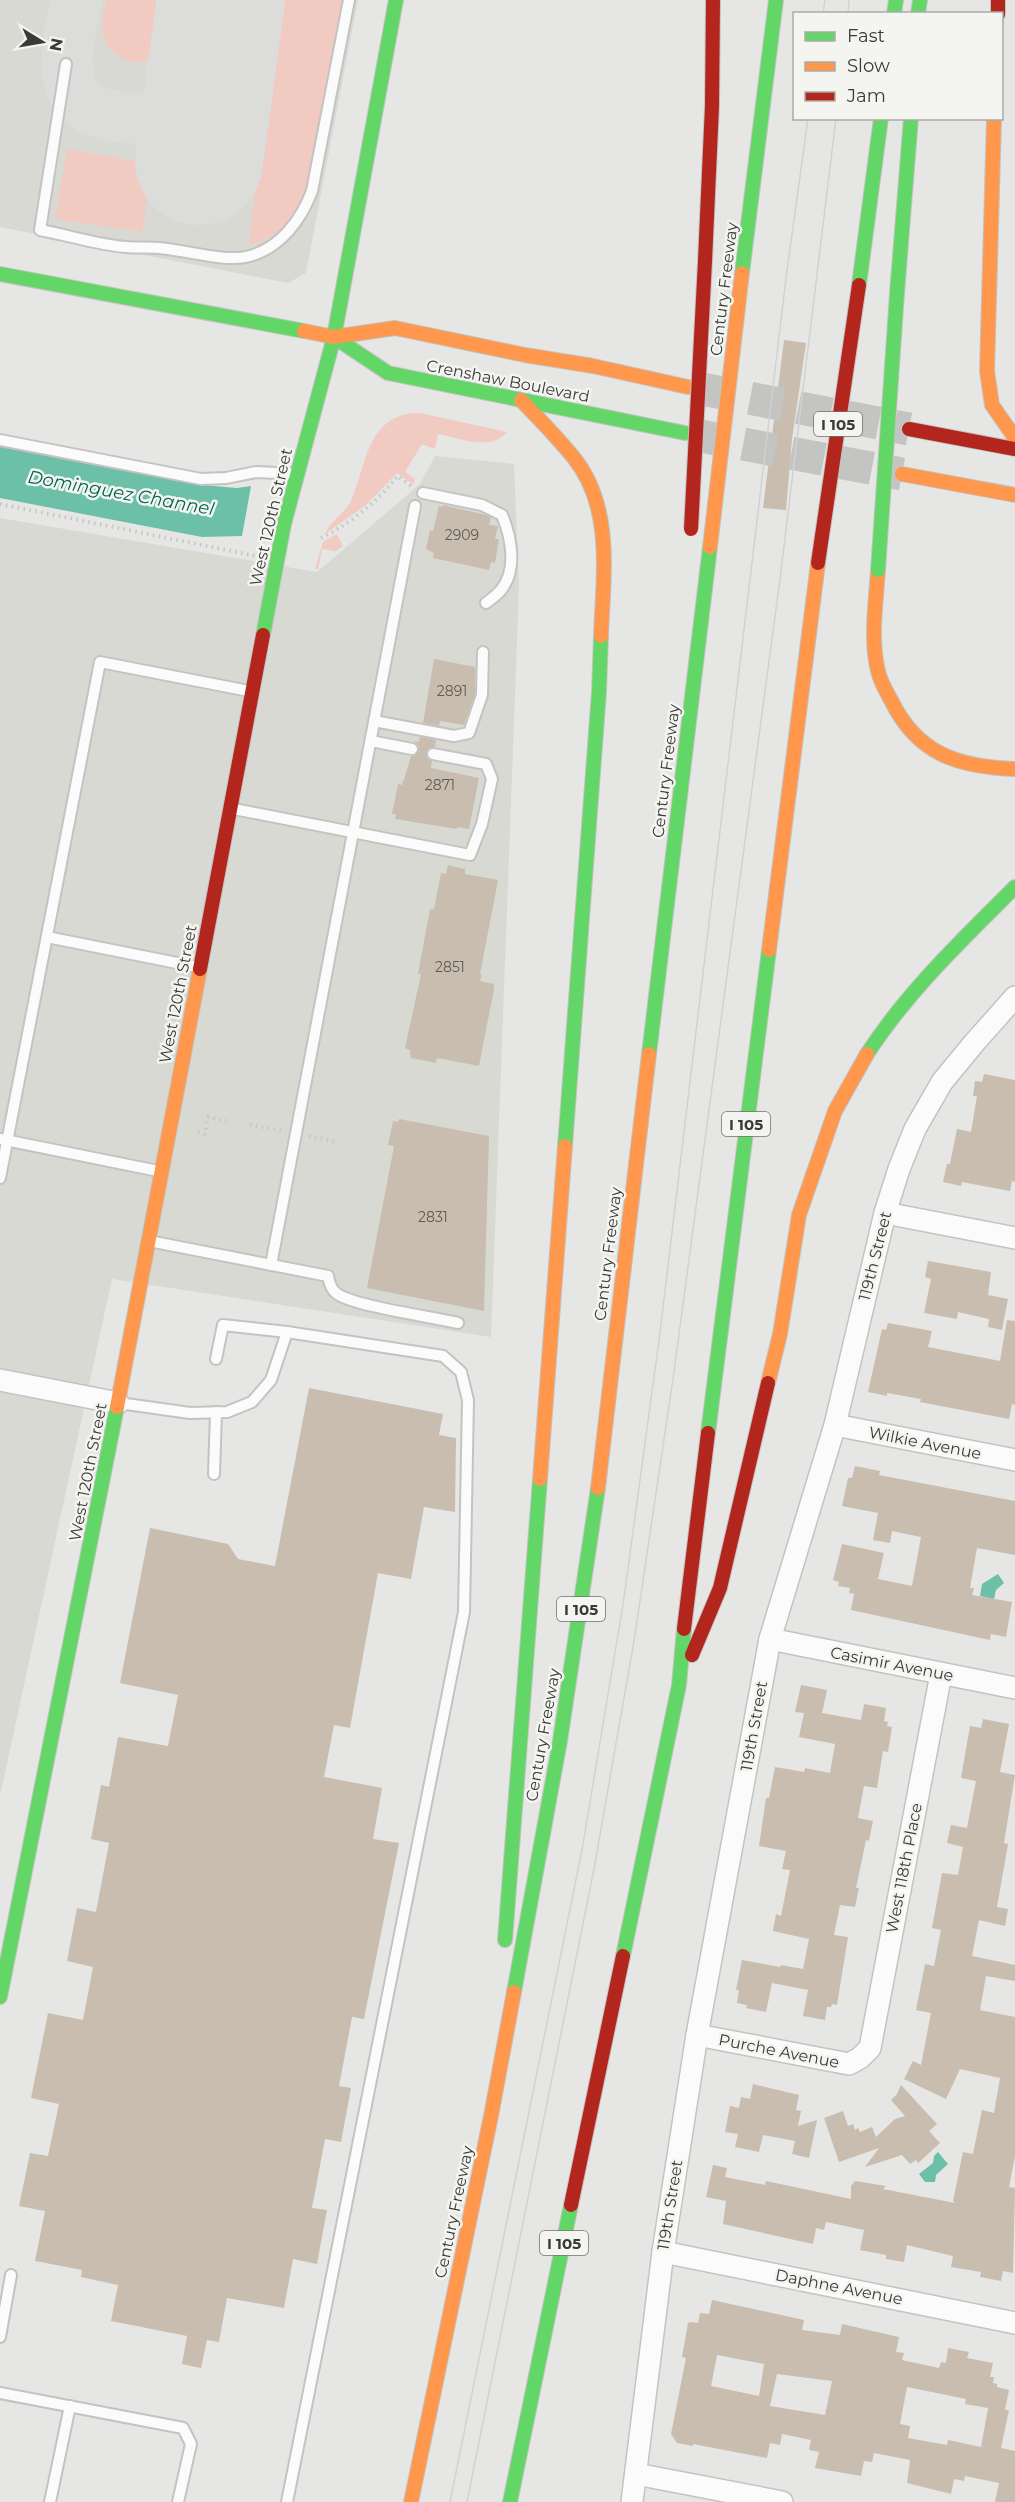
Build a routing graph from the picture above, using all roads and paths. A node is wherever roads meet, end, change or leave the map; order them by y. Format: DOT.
graph roads {
  1 [pos="349,0"];
  2 [pos="396,0"];
  3 [pos="713,0"];
  4 [pos="776,0"];
  5 [pos="66,64"];
  6 [pos="880,120"];
  7 [pos="910,120"];
  8 [pos="994,120"];
  9 [pos="0,274"];
  10 [pos="334,337"];
  11 [pos="688,387"];
  12 [pos="521,400"];
  13 [pos="909,429"];
  14 [pos="685,433"];
  15 [pos="1015,438"];
  16 [pos="0,440"];
  17 [pos="1015,449"];
  18 [pos="297,474"];
  19 [pos="902,474"];
  20 [pos="412,486"];
  21 [pos="423,493"];
  22 [pos="1015,495"];
  23 [pos="0,504"];
  24 [pos="415,506"];
  25 [pos="321,538"];
  26 [pos="691,542"];
  27 [pos="277,560"];
  28 [pos="691,593"];
  29 [pos="486,603"];
  30 [pos="483,652"];
  31 [pos="252,692"];
  32 [pos="690,707"];
  33 [pos="374,721"];
  34 [pos="371,741"];
  35 [pos="412,749"];
  36 [pos="433,754"];
  37 [pos="1015,770"];
  38 [pos="230,808"];
  39 [pos="353,832"];
  40 [pos="1015,887"];
  41 [pos="47,938"];
  42 [pos="200,968"];
  43 [pos="1012,1006"];
  44 [pos="227,1121"];
  45 [pos="250,1125"];
  46 [pos="283,1131"];
  47 [pos="198,1132"];
  48 [pos="305,1136"];
  49 [pos="4,1140"];
  50 [pos="337,1142"];
  51 [pos="162,1172"];
  52 [pos="0,1178"];
  53 [pos="885,1213"];
  54 [pos="1015,1238"];
  55 [pos="149,1241"];
  56 [pos="271,1265"];
  57 [pos="458,1323"];
  58 [pos="287,1332"];
  59 [pos="216,1359"];
  60 [pos="0,1380"];
  61 [pos="118,1403"];
  62 [pos="216,1412"];
  63 [pos="835,1425"];
  64 [pos="1015,1460"];
  65 [pos="214,1474"];
  66 [pos="770,1639"];
  67 [pos="941,1674"];
  68 [pos="679,1685"];
  69 [pos="1015,1688"];
  70 [pos="504,1950"];
  71 [pos="501,1985"];
  72 [pos="0,1996"];
  73 [pos="697,2035"];
  74 [pos="860,2058"];
  75 [pos="491,2116"];
  76 [pos="663,2252"];
  77 [pos="11,2275"];
  78 [pos="1015,2323"];
  79 [pos="0,2337"];
  80 [pos="0,2393"];
  81 [pos="70,2406"];
  82 [pos="636,2474"];
  83 [pos="50,2502"];
  84 [pos="178,2502"];
  85 [pos="287,2502"];
  86 [pos="411,2502"];
  87 [pos="510,2502"];
  88 [pos="632,2502"];
  89 [pos="782,2502"];
  1 -- 5 [label="lane"];
  2 -- 10 [label="main road, West 120th Street"];
  3 -- 26 [label="main road, bridge"];
  4 -- 32 [label="main road, Century Freeway / I 105, bridge"];
  6 -- 68 [label="main road, I 105, bridge"];
  7 -- 37 [label="main road, bridge"];
  8 -- 15 [label="main road"];
  9 -- 10 [label="main road, Crenshaw Boulevard"];
  10 -- 11 [label="main road, Crenshaw Boulevard"];
  10 -- 12 [label="main road, Crenshaw Boulevard"];
  10 -- 18 [label="main road, West 120th Street"];
  12 -- 14 [label="main road, Crenshaw Boulevard"];
  12 -- 70 [label="main road"];
  13 -- 17 [label="main road"];
  16 -- 18 [label="lane"];
  18 -- 27 [label="main road, West 120th Street"];
  19 -- 22 [label="main road"];
  20 -- 25 [label="path"];
  21 -- 29 [label="lane"];
  23 -- 27 [label="path"];
  24 -- 33 [label="lane"];
  27 -- 31 [label="main road, West 120th Street"];
  28 -- 32 [label="main road"];
  30 -- 33 [label="lane"];
  31 -- 38 [label="main road, West 120th Street"];
  31 -- 41 [label="lane"];
  32 -- 75 [label="main road, Century Freeway / I 105"];
  33 -- 34 [label="lane"];
  34 -- 35 [label="lane"];
  34 -- 39 [label="lane"];
  36 -- 39 [label="lane"];
  38 -- 39 [label="lane"];
  38 -- 42 [label="main road, West 120th Street"];
  39 -- 56 [label="lane"];
  40 -- 68 [label="main road"];
  41 -- 42 [label="lane"];
  41 -- 49 [label="lane"];
  42 -- 51 [label="main road, West 120th Street"];
  43 -- 53 [label="street, 119th Street"];
  44 -- 47 [label="path"];
  45 -- 46 [label="path"];
  48 -- 50 [label="path"];
  49 -- 51 [label="lane"];
  49 -- 52 [label="lane"];
  51 -- 55 [label="main road, West 120th Street"];
  53 -- 54 [label="street"];
  53 -- 63 [label="street, 119th Street"];
  55 -- 56 [label="lane"];
  55 -- 61 [label="main road, West 120th Street"];
  56 -- 57 [label="lane"];
  58 -- 59 [label="lane"];
  58 -- 62 [label="lane"];
  58 -- 85 [label="lane"];
  60 -- 61 [label="street"];
  61 -- 62 [label="lane"];
  61 -- 72 [label="main road, West 120th Street"];
  62 -- 65 [label="lane"];
  63 -- 64 [label="street, Wilkie Avenue"];
  63 -- 66 [label="street, 119th Street"];
  66 -- 67 [label="street, Casimir Avenue"];
  66 -- 73 [label="street, 119th Street"];
  67 -- 69 [label="street, Casimir Avenue"];
  67 -- 74 [label="street, West 118th Place"];
  68 -- 87 [label="main road, I 105"];
  71 -- 75 [label="main road"];
  73 -- 74 [label="street, Purche Avenue"];
  73 -- 76 [label="street, 119th Street"];
  75 -- 86 [label="main road, Century Freeway / I 105"];
  76 -- 78 [label="street, Daphne Avenue"];
  76 -- 82 [label="street, 119th Street"];
  77 -- 79 [label="lane"];
  80 -- 81 [label="lane"];
  81 -- 83 [label="lane"];
  81 -- 84 [label="lane"];
  82 -- 88 [label="street, 119th Street"];
  82 -- 89 [label="street"];
}
